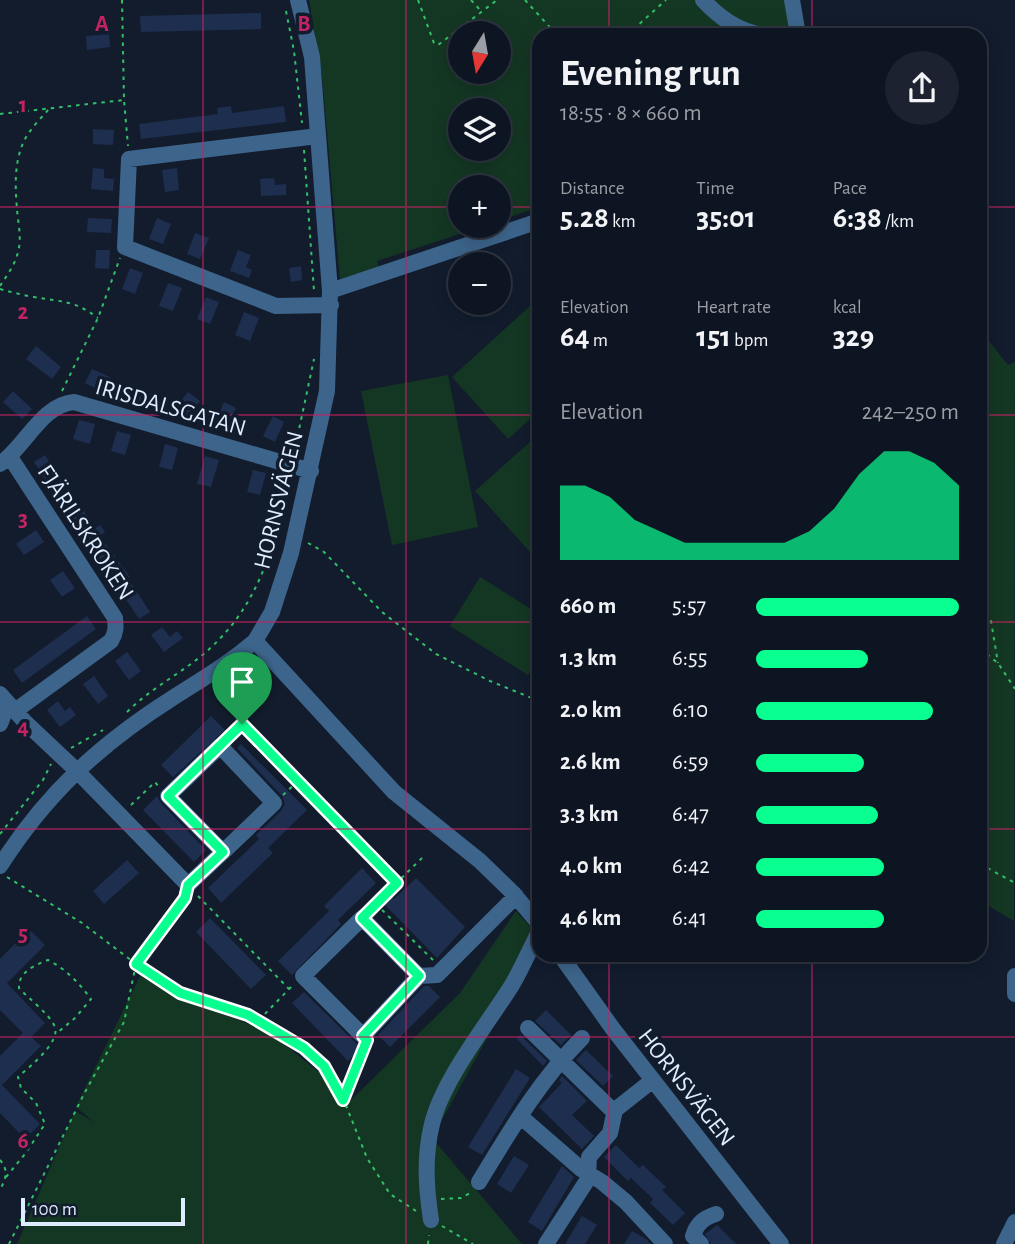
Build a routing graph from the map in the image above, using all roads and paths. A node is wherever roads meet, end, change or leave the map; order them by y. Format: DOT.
graph roads {
  1 [pos="122,0"];
  2 [pos="298,0"];
  3 [pos="418,0"];
  4 [pos="471,0"];
  5 [pos="497,0"];
  6 [pos="524,0"];
  7 [pos="666,0"];
  8 [pos="703,0"];
  9 [pos="792,0"];
  10 [pos="482,12"];
  11 [pos="550,28"];
  12 [pos="635,28"];
  13 [pos="740,28"];
  14 [pos="797,28"];
  15 [pos="124,100"];
  16 [pos="49,109"];
  17 [pos="0,114"];
  18 [pos="318,136"];
  19 [pos="129,159"];
  20 [pos="532,223"];
  21 [pos="125,247"];
  22 [pos="0,288"];
  23 [pos="331,298"];
  24 [pos="98,317"];
  25 [pos="54,407"];
  26 [pos="5,460"];
  27 [pos="311,471"];
  28 [pos="295,535"];
  29 [pos="987,617"];
  30 [pos="255,641"];
  31 [pos="987,654"];
  32 [pos="231,662"];
  33 [pos="998,663"];
  34 [pos="1015,689"];
  35 [pos="532,698"];
  36 [pos="8,703"];
  37 [pos="0,724"];
  38 [pos="242,724"];
  39 [pos="220,746"];
  40 [pos="76,770"];
  41 [pos="298,782"];
  42 [pos="168,796"];
  43 [pos="274,803"];
  44 [pos="120,816"];
  45 [pos="5,829"];
  46 [pos="0,834"];
  47 [pos="223,852"];
  48 [pos="423,857"];
  49 [pos="1,867"];
  50 [pos="987,868"];
  51 [pos="397,883"];
  52 [pos="1015,883"];
  53 [pos="188,885"];
  54 [pos="516,896"];
  55 [pos="376,904"];
  56 [pos="532,915"];
  57 [pos="362,918"];
  58 [pos="532,946"];
  59 [pos="565,962"];
  60 [pos="136,964"];
  61 [pos="442,970"];
  62 [pos="303,976"];
  63 [pos="419,976"];
  64 [pos="1015,976"];
  65 [pos="289,989"];
  66 [pos="1015,994"];
  67 [pos="258,1021"];
  68 [pos="528,1028"];
  69 [pos="56,1034"];
  70 [pos="363,1036"];
  71 [pos="582,1038"];
  72 [pos="561,1059"];
  73 [pos="653,1080"];
  74 [pos="343,1100"];
  75 [pos="615,1111"];
  76 [pos="520,1116"];
  77 [pos="0,1160"];
  78 [pos="589,1175"];
  79 [pos="6,1177"];
  80 [pos="479,1182"];
  81 [pos="0,1190"];
  82 [pos="428,1200"];
  83 [pos="716,1214"];
  84 [pos="431,1220"];
  85 [pos="1015,1222"];
  86 [pos="9,1244"];
  87 [pos="473,1244"];
  88 [pos="547,1244"];
  89 [pos="664,1244"];
  90 [pos="701,1244"];
  91 [pos="781,1244"];
  92 [pos="1004,1244"];
  1 -- 15 [label="path"];
  2 -- 18 [label="street, HORNSVÄGEN"];
  3 -- 10 [label="path"];
  4 -- 10 [label="path"];
  5 -- 10 [label="path"];
  6 -- 11 [label="path"];
  7 -- 12 [label="path"];
  8 -- 13 [label="street"];
  9 -- 14 [label="street"];
  15 -- 16 [label="path"];
  15 -- 19 [label="path"];
  16 -- 17 [label="path"];
  16 -- 22 [label="path"];
  18 -- 19 [label="street"];
  18 -- 23 [label="street, HORNSVÄGEN"];
  19 -- 21 [label="street"];
  20 -- 23 [label="street"];
  21 -- 23 [label="street"];
  21 -- 24 [label="path"];
  22 -- 24 [label="path"];
  23 -- 27 [label="street, HORNSVÄGEN"];
  24 -- 25 [label="path"];
  25 -- 26 [label="street"];
  25 -- 27 [label="street, IRISDALSGATAN"];
  26 -- 36 [label="street, FJÄRILSKROKEN"];
  27 -- 28 [label="street, HORNSVÄGEN"];
  28 -- 30 [label="street, HORNSVÄGEN"];
  28 -- 35 [label="path"];
  29 -- 33 [label="path"];
  30 -- 32 [label="street, HORNSVÄGEN"];
  30 -- 54 [label="street"];
  31 -- 33 [label="path"];
  32 -- 38 [label="path"];
  32 -- 40 [label="street, HORNSVÄGEN"];
  33 -- 34 [label="path"];
  36 -- 37 [label="street"];
  36 -- 40 [label="street"];
  38 -- 39 [label="path"];
  38 -- 41 [label="path"];
  39 -- 42 [label="street"];
  39 -- 43 [label="street"];
  40 -- 44 [label="street"];
  40 -- 49 [label="street, HORNSVÄGEN"];
  41 -- 43 [label="path"];
  41 -- 51 [label="path"];
  42 -- 44 [label="path"];
  42 -- 47 [label="street"];
  43 -- 47 [label="street"];
  44 -- 53 [label="street"];
  45 -- 46 [label="path"];
  47 -- 53 [label="street"];
  48 -- 51 [label="path"];
  49 -- 60 [label="path"];
  50 -- 52 [label="path"];
  51 -- 55 [label="path"];
  53 -- 60 [label="path"];
  53 -- 65 [label="path"];
  54 -- 56 [label="street"];
  54 -- 61 [label="street"];
  55 -- 57 [label="path"];
  55 -- 61 [label="path"];
  57 -- 62 [label="street"];
  57 -- 63 [label="street"];
  58 -- 82 [label="street"];
  59 -- 73 [label="street, HORNSVÄGEN"];
  60 -- 67 [label="path"];
  60 -- 86 [label="path"];
  61 -- 63 [label="street"];
  62 -- 65 [label="path"];
  62 -- 70 [label="street"];
  63 -- 70 [label="street"];
  64 -- 66 [label="street"];
  65 -- 67 [label="path"];
  67 -- 74 [label="path"];
  68 -- 72 [label="street"];
  69 -- 69 [label="path"];
  69 -- 79 [label="path"];
  70 -- 74 [label="path"];
  71 -- 72 [label="street"];
  72 -- 75 [label="street"];
  72 -- 76 [label="street"];
  73 -- 75 [label="street"];
  73 -- 91 [label="street, HORNSVÄGEN"];
  74 -- 84 [label="path"];
  75 -- 78 [label="street"];
  76 -- 78 [label="street"];
  76 -- 80 [label="street"];
  77 -- 79 [label="path"];
  78 -- 88 [label="street"];
  78 -- 89 [label="street"];
  79 -- 81 [label="path"];
  80 -- 82 [label="path"];
  82 -- 84 [label="street"];
  83 -- 90 [label="street"];
  84 -- 87 [label="path"];
  85 -- 92 [label="street"];
}
